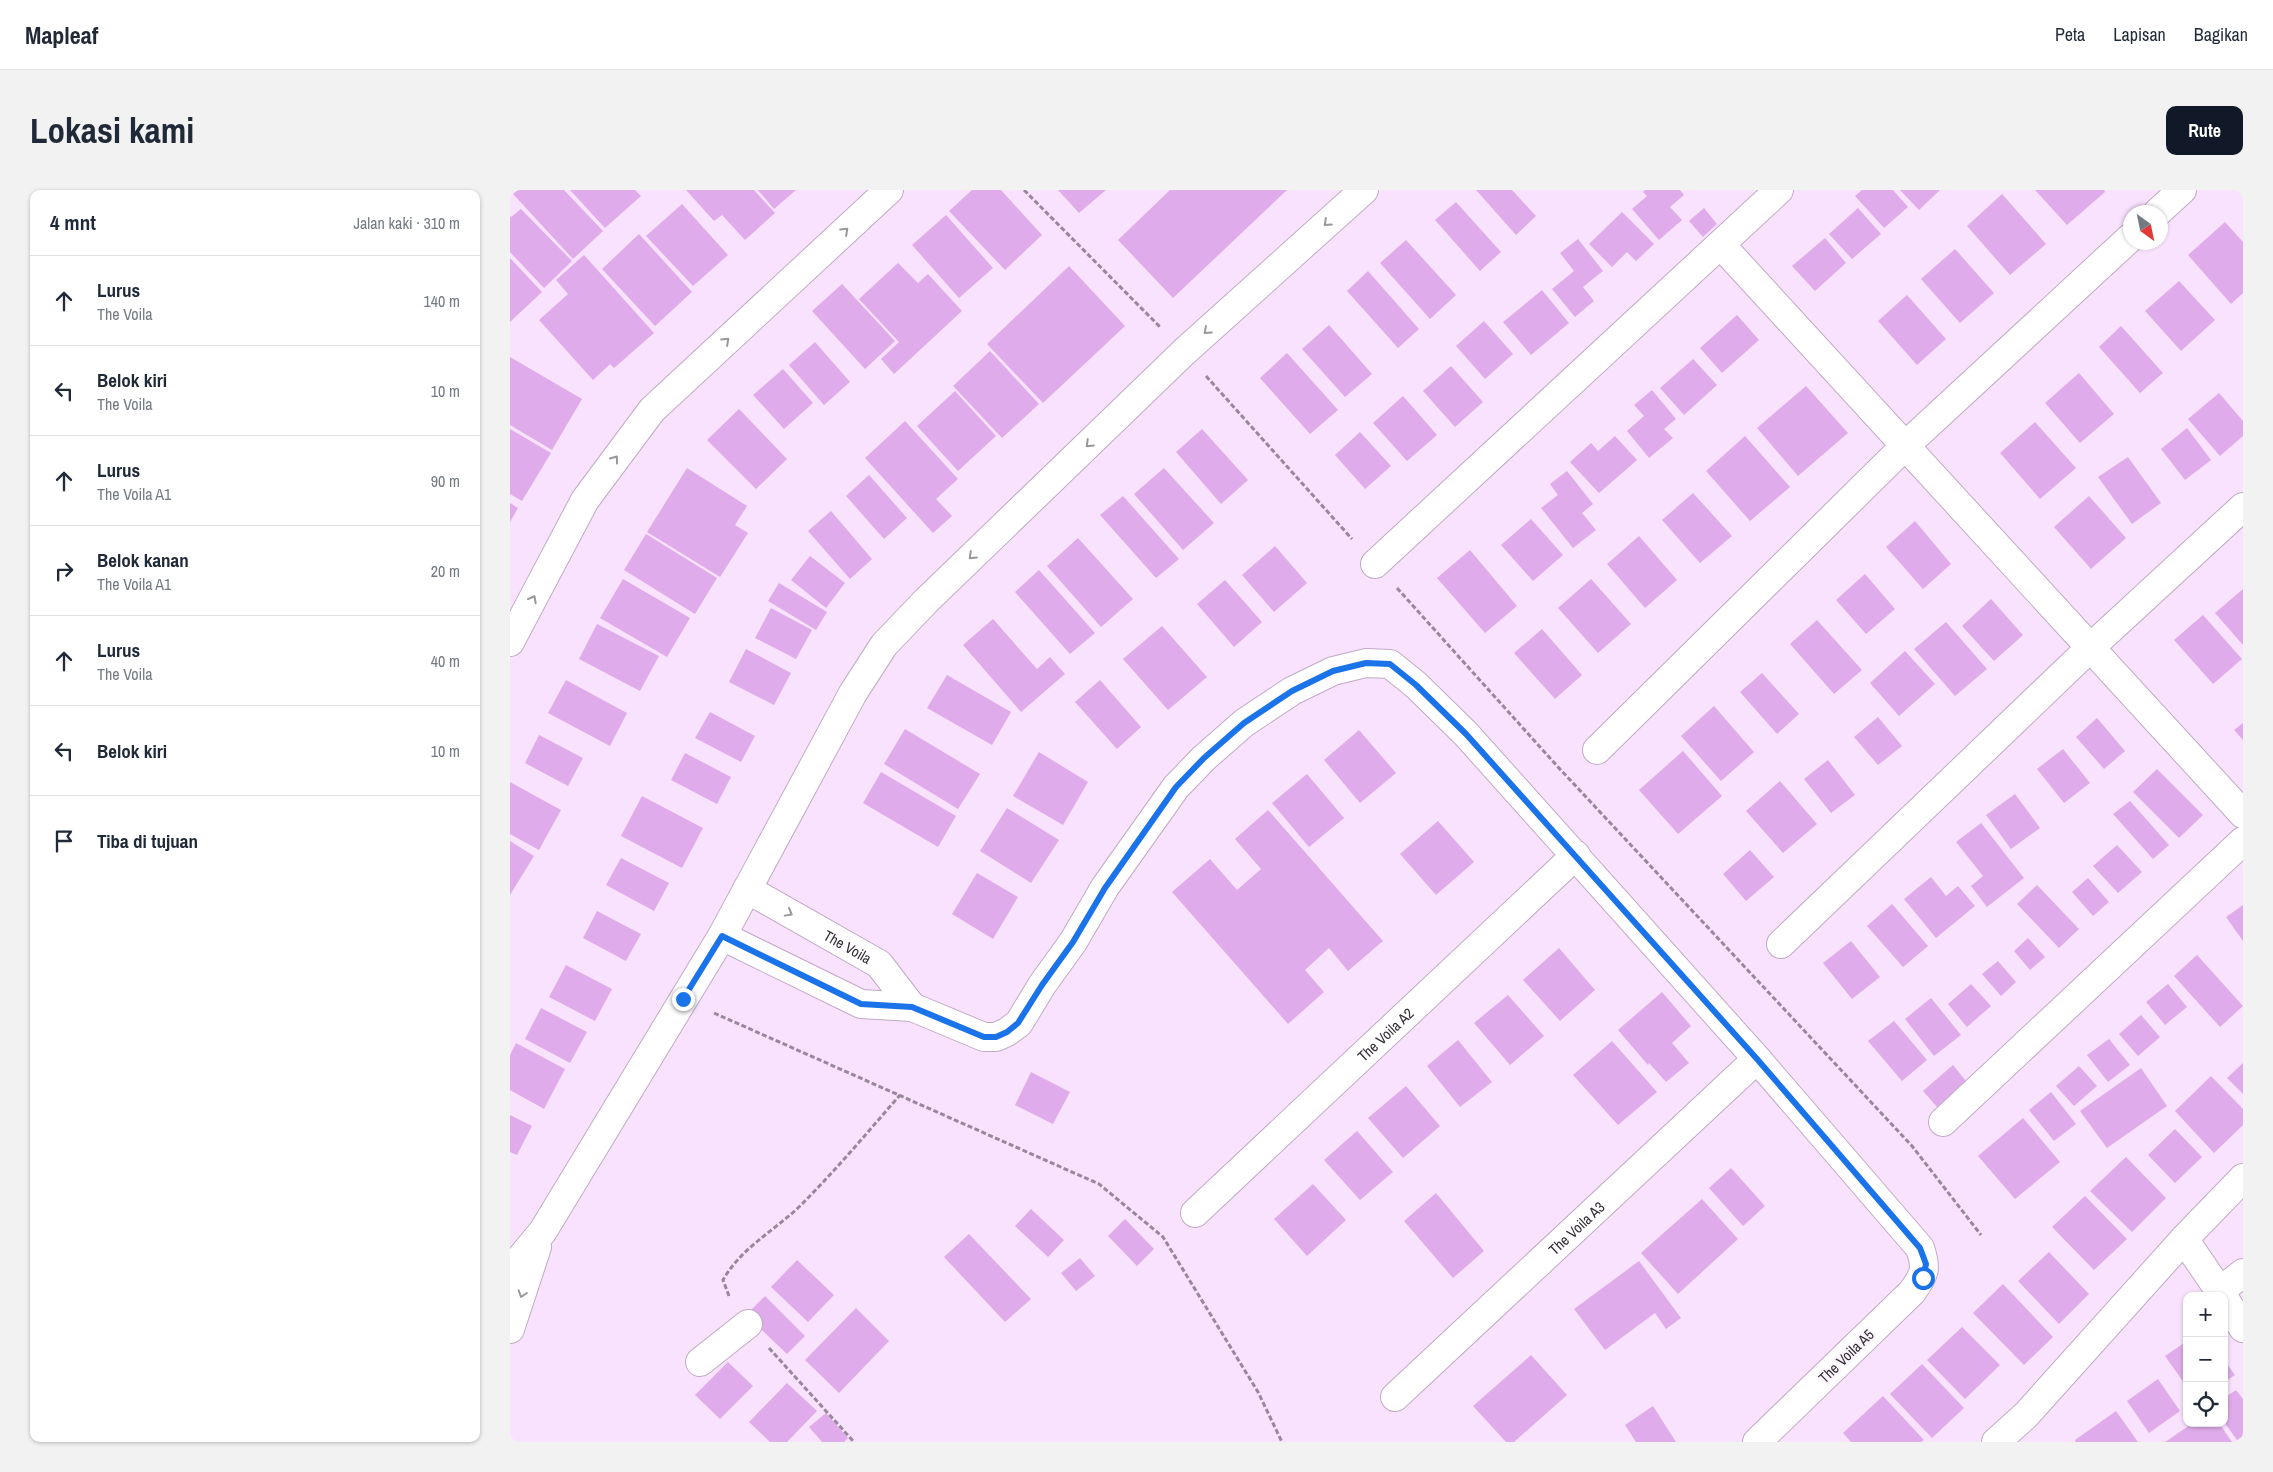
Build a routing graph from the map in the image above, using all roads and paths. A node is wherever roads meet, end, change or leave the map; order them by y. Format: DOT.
graph roads {
  1 [pos="889,190"];
  2 [pos="1024,190"];
  3 [pos="1364,190"];
  4 [pos="1779,190"];
  5 [pos="2182,190"];
  6 [pos="2166,205"];
  7 [pos="2123,244"];
  8 [pos="1721,245"];
  9 [pos="1184,352"];
  10 [pos="1906,445"];
  11 [pos="2243,506"];
  12 [pos="1375,564"];
  13 [pos="510,642"];
  14 [pos="2090,648"];
  15 [pos="1597,750"];
  16 [pos="2243,814"];
  17 [pos="2243,841"];
  18 [pos="1576,855"];
  19 [pos="747,889"];
  20 [pos="722,936"];
  21 [pos="1781,944"];
  22 [pos="683,999"];
  23 [pos="912,1007"];
  24 [pos="1757,1059"];
  25 [pos="900,1095"];
  26 [pos="1943,1122"];
  27 [pos="2243,1178"];
  28 [pos="1195,1213"];
  29 [pos="543,1231"];
  30 [pos="1981,1235"];
  31 [pos="2184,1239"];
  32 [pos="510,1272"];
  33 [pos="2243,1273"];
  34 [pos="2220,1292"];
  35 [pos="2225,1292"];
  36 [pos="2228,1304"];
  37 [pos="748,1324"];
  38 [pos="2243,1328"];
  39 [pos="510,1329"];
  40 [pos="700,1362"];
  41 [pos="1395,1397"];
  42 [pos="854,1442"];
  43 [pos="1282,1442"];
  44 [pos="1757,1442"];
  45 [pos="1996,1442"];
  13 -- 1 [label="street, one-way"];
  2 -- 9 [label="path"];
  3 -- 9 [label="street, one-way"];
  4 -- 8 [label="street"];
  5 -- 6 [label="street"];
  7 -- 10 [label="street"];
  8 -- 10 [label="street"];
  8 -- 12 [label="street"];
  9 -- 12 [label="path"];
  9 -- 19 [label="street, one-way"];
  10 -- 14 [label="street"];
  10 -- 15 [label="street"];
  11 -- 14 [label="street"];
  12 -- 30 [label="path"];
  14 -- 16 [label="street"];
  14 -- 21 [label="street"];
  17 -- 26 [label="street"];
  18 -- 23 [label="street"];
  18 -- 24 [label="street"];
  18 -- 28 [label="street, The Voila A2"];
  19 -- 20 [label="street"];
  19 -- 23 [label="street, The Voila, one-way"];
  20 -- 22 [label="street"];
  20 -- 23 [label="street"];
  22 -- 25 [label="path"];
  22 -- 29 [label="street"];
  24 -- 41 [label="street, The Voila A3"];
  24 -- 44 [label="street, The Voila A5"];
  25 -- 37 [label="path"];
  25 -- 43 [label="path"];
  27 -- 31 [label="street"];
  29 -- 32 [label="street"];
  29 -- 39 [label="street, one-way"];
  31 -- 34 [label="street"];
  31 -- 45 [label="street"];
  33 -- 35 [label="street"];
  36 -- 38 [label="street"];
  37 -- 40 [label="street"];
  37 -- 42 [label="path"];
}
